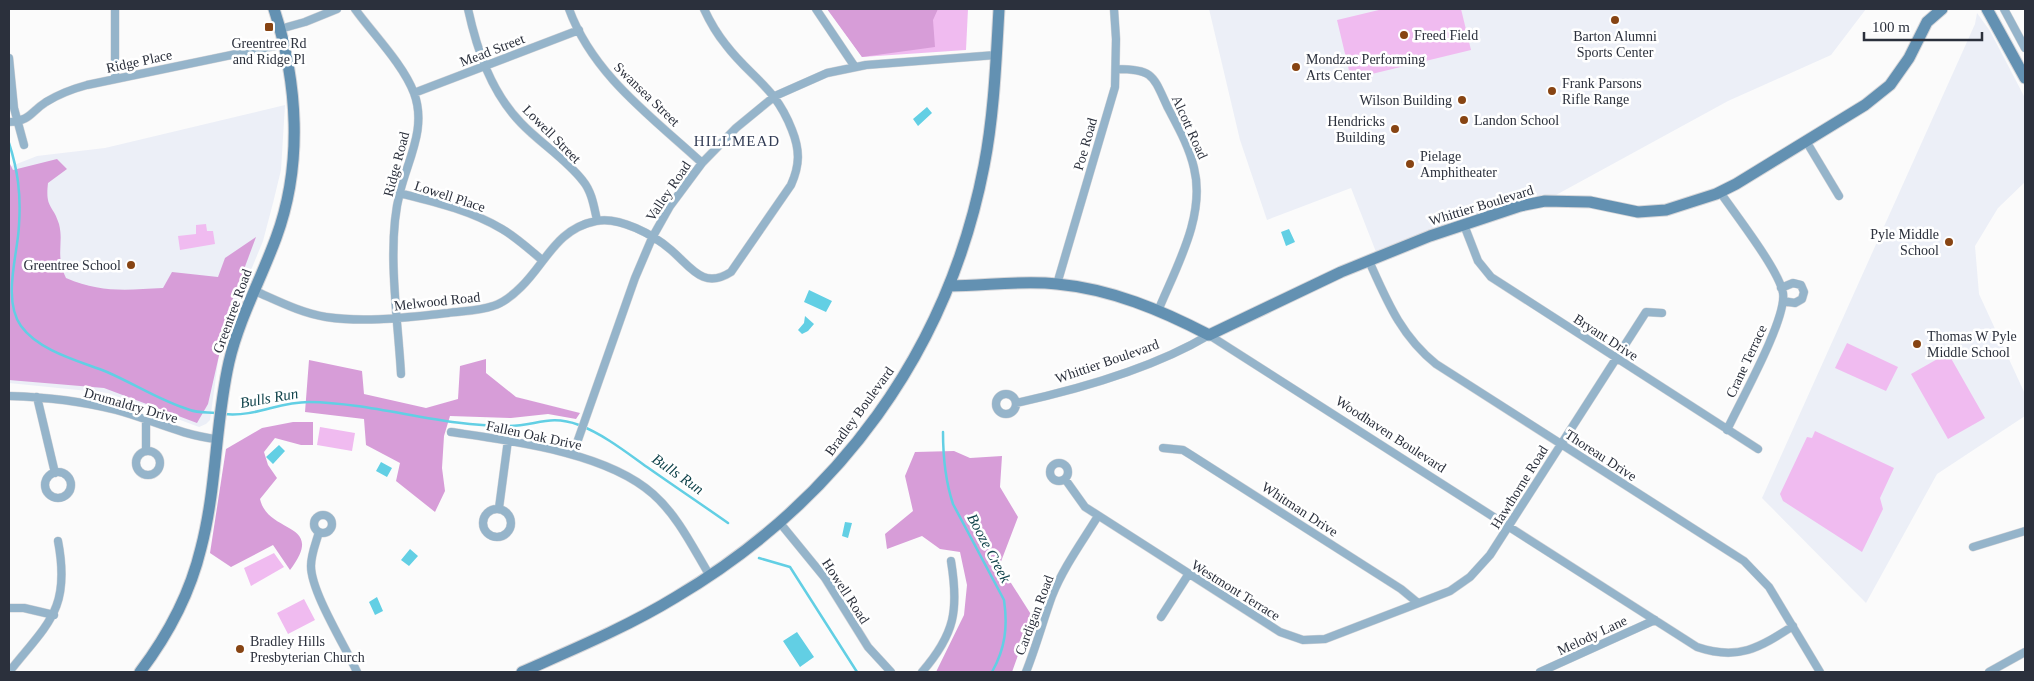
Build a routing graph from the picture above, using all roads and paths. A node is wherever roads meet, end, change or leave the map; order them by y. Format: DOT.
graph roads {
  1 [pos="115,9"];
  2 [pos="274,9"];
  3 [pos="337,9"];
  4 [pos="355,9"];
  5 [pos="468,9"];
  6 [pos="569,9"];
  7 [pos="704,9"];
  8 [pos="816,9"];
  9 [pos="999,9"];
  10 [pos="1114,9"];
  11 [pos="1942,9"];
  12 [pos="1987,9"];
  13 [pos="2004,9"];
  14 [pos="280,29"];
  15 [pos="579,30"];
  16 [pos="284,44"];
  17 [pos="2025,48"];
  18 [pos="996,55"];
  19 [pos="9,58"];
  20 [pos="855,66"];
  21 [pos="484,67"];
  22 [pos="1116,69"];
  23 [pos="115,78"];
  24 [pos="2025,78"];
  25 [pos="414,93"];
  26 [pos="775,96"];
  27 [pos="13,122"];
  28 [pos="1806,141"];
  29 [pos="24,145"];
  30 [pos="702,163"];
  31 [pos="1720,192"];
  32 [pos="399,193"];
  33 [pos="1839,196"];
  34 [pos="597,220"];
  35 [pos="1464,225"];
  36 [pos="652,238"];
  37 [pos="542,260"];
  38 [pos="1369,261"];
  39 [pos="1057,284"];
  40 [pos="949,286"];
  41 [pos="1781,288"];
  42 [pos="255,291"];
  43 [pos="1783,301"];
  44 [pos="1158,311"];
  45 [pos="1662,312"];
  46 [pos="398,318"];
  47 [pos="1208,336"];
  48 [pos="1616,358"];
  49 [pos="401,374"];
  50 [pos="9,396"];
  51 [pos="36,397"];
  52 [pos="1016,404"];
  53 [pos="146,419"];
  54 [pos="1727,430"];
  55 [pos="451,432"];
  56 [pos="216,439"];
  57 [pos="508,440"];
  58 [pos="1561,444"];
  59 [pos="1163,448"];
  60 [pos="1758,449"];
  61 [pos="146,451"];
  62 [pos="573,454"];
  63 [pos="55,473"];
  64 [pos="1065,479"];
  65 [pos="499,508"];
  66 [pos="1098,516"];
  67 [pos="780,523"];
  68 [pos="1508,526"];
  69 [pos="319,532"];
  70 [pos="2025,532"];
  71 [pos="58,541"];
  72 [pos="1973,547"];
  73 [pos="951,561"];
  74 [pos="1188,575"];
  75 [pos="710,576"];
  76 [pos="1418,603"];
  77 [pos="9,608"];
  78 [pos="54,615"];
  79 [pos="1161,617"];
  80 [pos="1654,620"];
  81 [pos="1793,626"];
  82 [pos="2025,652"];
  83 [pos="9,672"];
  84 [pos="140,672"];
  85 [pos="357,672"];
  86 [pos="522,672"];
  87 [pos="891,672"];
  88 [pos="922,672"];
  89 [pos="1026,672"];
  90 [pos="1540,672"];
  91 [pos="1820,672"];
  92 [pos="1989,672"];
  1 -- 23 [label="street"];
  2 -- 14 [label="street, Greentree Road"];
  3 -- 14 [label="street"];
  4 -- 25 [label="street, Ridge Road"];
  5 -- 21 [label="street, Lowell Street"];
  6 -- 15 [label="street, Swansea Street"];
  7 -- 26 [label="street, Melwood Road"];
  8 -- 20 [label="street"];
  9 -- 18 [label="street, Bradley Boulevard"];
  10 -- 22 [label="street, Poe Road"];
  11 -- 28 [label="street, Whittier Boulevard"];
  12 -- 24 [label="street"];
  13 -- 17 [label="street"];
  14 -- 16 [label="street, Greentree Road"];
  15 -- 21 [label="street, Mead Street"];
  15 -- 30 [label="street, Swansea Street"];
  16 -- 23 [label="street, Ridge Place"];
  16 -- 42 [label="street, Greentree Road"];
  18 -- 20 [label="street, Valley Road"];
  18 -- 40 [label="street, Bradley Boulevard"];
  19 -- 27 [label="street"];
  20 -- 26 [label="street, Valley Road"];
  21 -- 25 [label="street, Mead Street"];
  21 -- 34 [label="street, Lowell Street"];
  22 -- 39 [label="street, Poe Road"];
  22 -- 44 [label="street, Alcott Road"];
  23 -- 27 [label="street, Ridge Place"];
  25 -- 32 [label="street, Ridge Road"];
  26 -- 30 [label="street, Valley Road"];
  26 -- 36 [label="street, Melwood Road"];
  27 -- 29 [label="street"];
  28 -- 31 [label="street, Whittier Boulevard"];
  28 -- 33 [label="street"];
  30 -- 36 [label="street, Valley Road"];
  31 -- 35 [label="street, Whittier Boulevard"];
  31 -- 41 [label="street, Crane Terrace"];
  32 -- 37 [label="street, Lowell Place"];
  32 -- 46 [label="street, Ridge Road"];
  34 -- 36 [label="street, Melwood Road"];
  34 -- 37 [label="street, Melwood Road"];
  35 -- 38 [label="street, Whittier Boulevard"];
  35 -- 48 [label="street, Bryant Drive"];
  36 -- 62 [label="street, Valley Road"];
  37 -- 46 [label="street, Melwood Road"];
  38 -- 47 [label="street, Whittier Boulevard"];
  38 -- 58 [label="street, Thoreau Drive"];
  39 -- 40 [label="street, Woodhaven Boulevard"];
  39 -- 44 [label="street, Woodhaven Boulevard"];
  40 -- 67 [label="street, Bradley Boulevard"];
  41 -- 43 [label="street, Crane Terrace"];
  41 -- 43 [label="street"];
  42 -- 46 [label="street, Melwood Road"];
  42 -- 56 [label="street, Greentree Road"];
  43 -- 54 [label="street, Crane Terrace"];
  44 -- 47 [label="street, Woodhaven Boulevard"];
  45 -- 48 [label="street, Hawthorne Road"];
  46 -- 49 [label="street, Ridge Road"];
  47 -- 52 [label="street, Whittier Boulevard"];
  47 -- 68 [label="street, Woodhaven Boulevard"];
  48 -- 54 [label="street, Bryant Drive"];
  48 -- 58 [label="street, Hawthorne Road"];
  50 -- 51 [label="street, Drumaldry Drive"];
  51 -- 53 [label="street, Drumaldry Drive"];
  51 -- 63 [label="street"];
  53 -- 56 [label="street, Drumaldry Drive"];
  53 -- 61 [label="street"];
  54 -- 60 [label="street, Bryant Drive"];
  55 -- 57 [label="street, Fallen Oak Drive"];
  56 -- 84 [label="street, Greentree Road"];
  57 -- 62 [label="street, Fallen Oak Drive"];
  57 -- 65 [label="street"];
  58 -- 68 [label="street, Hawthorne Road"];
  58 -- 81 [label="street, Thoreau Drive"];
  59 -- 76 [label="street, Whitman Drive"];
  62 -- 75 [label="street, Fallen Oak Drive"];
  64 -- 66 [label="street, Westmont Terrace"];
  66 -- 74 [label="street, Westmont Terrace"];
  66 -- 89 [label="street, Cardigan Road"];
  67 -- 75 [label="street, Bradley Boulevard"];
  67 -- 87 [label="street, Howell Road"];
  68 -- 76 [label="street, Hawthorne Road"];
  68 -- 80 [label="street, Woodhaven Boulevard"];
  69 -- 85 [label="street"];
  70 -- 72 [label="street"];
  71 -- 78 [label="street"];
  73 -- 88 [label="street"];
  74 -- 76 [label="street, Westmont Terrace"];
  74 -- 79 [label="street"];
  75 -- 86 [label="street, Bradley Boulevard"];
  77 -- 78 [label="street"];
  78 -- 83 [label="street"];
  80 -- 81 [label="street, Woodhaven Boulevard"];
  80 -- 90 [label="street, Melody Lane"];
  81 -- 91 [label="street, Thoreau Drive"];
  82 -- 92 [label="street"];
}
